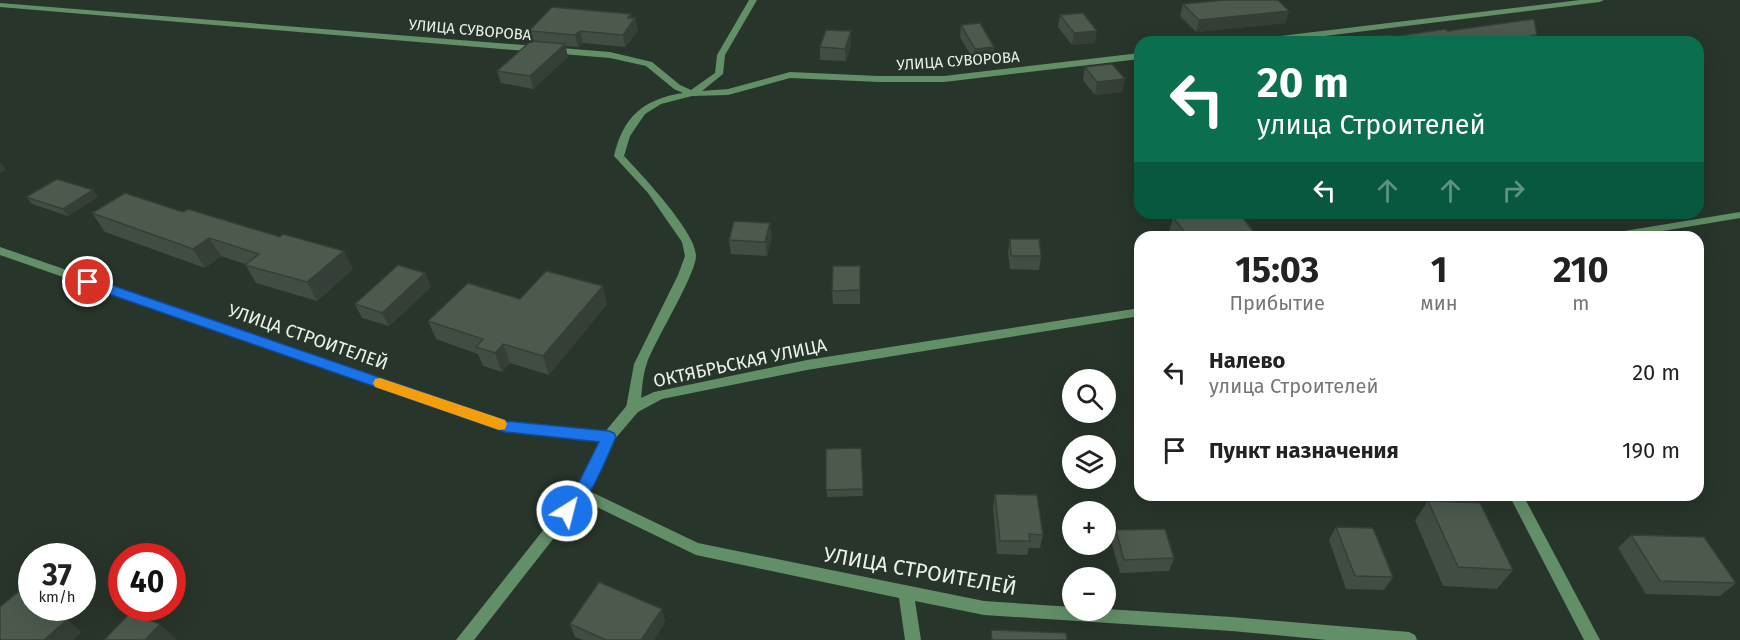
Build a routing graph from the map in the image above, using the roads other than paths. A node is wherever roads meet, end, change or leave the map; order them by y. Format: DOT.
graph roads {
  1 [pos="753,0"];
  2 [pos="1600,0"];
  3 [pos="0,4"];
  4 [pos="1304,36"];
  5 [pos="1134,57"];
  6 [pos="691,93"];
  7 [pos="1740,215"];
  8 [pos="1643,231"];
  9 [pos="0,251"];
  10 [pos="1134,313"];
  11 [pos="633,408"];
  12 [pos="609,437"];
  13 [pos="581,493"];
  14 [pos="1519,501"];
  15 [pos="906,592"];
  16 [pos="464,640"];
  17 [pos="913,640"];
  18 [pos="1409,640"];
  19 [pos="1592,640"];
  1 -- 6 [label="street"];
  2 -- 4 [label="street"];
  3 -- 6 [label="street, УЛИЦА СУВОРОВА"];
  5 -- 6 [label="street, УЛИЦА СУВОРОВА"];
  6 -- 11 [label="street"];
  7 -- 8 [label="street"];
  9 -- 12 [label="street, УЛИЦА СТРОИТЕЛЕЙ"];
  10 -- 11 [label="street, ОКТЯБРЬСКАЯ УЛИЦА"];
  11 -- 12 [label="street, ОКТЯБРЬСКАЯ УЛИЦА"];
  12 -- 13 [label="street, ОКТЯБРЬСКАЯ УЛИЦА"];
  13 -- 15 [label="street, УЛИЦА СТРОИТЕЛЕЙ"];
  13 -- 16 [label="street, ОКТЯБРЬСКАЯ УЛИЦА"];
  14 -- 19 [label="street"];
  15 -- 17 [label="street"];
  15 -- 18 [label="street, УЛИЦА СТРОИТЕЛЕЙ"];
}
